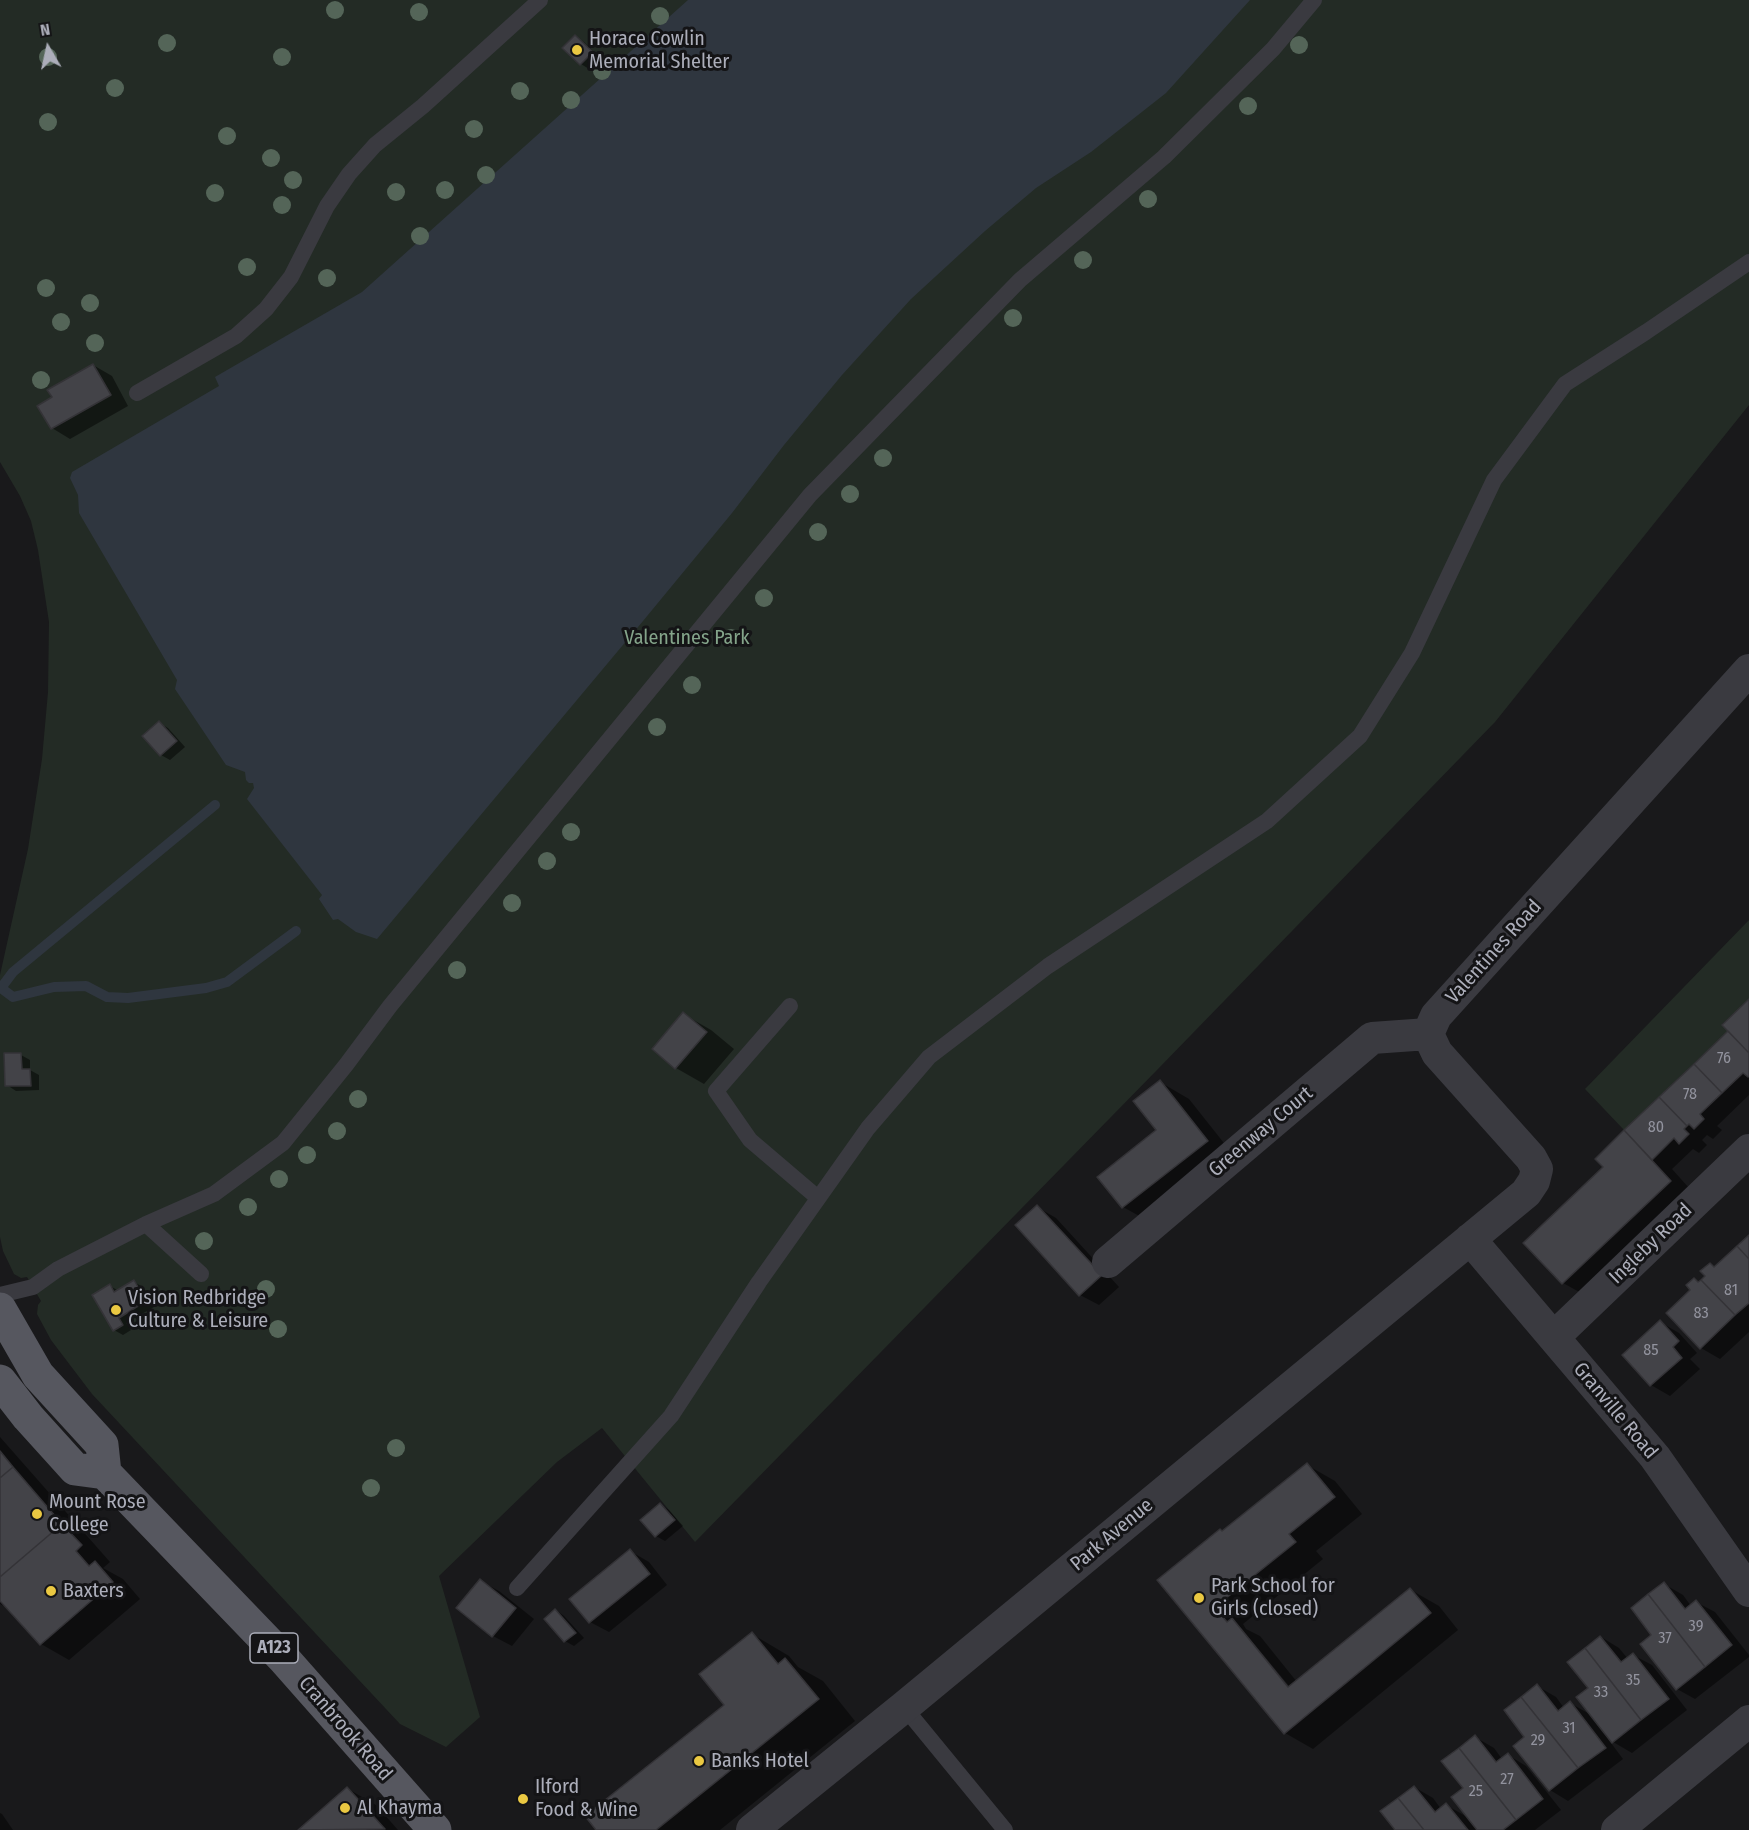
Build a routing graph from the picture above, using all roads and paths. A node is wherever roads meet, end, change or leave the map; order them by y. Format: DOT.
graph roads {
  1 [pos="540,0"];
  2 [pos="1314,0"];
  3 [pos="1749,262"];
  4 [pos="137,393"];
  5 [pos="1749,670"];
  6 [pos="790,1006"];
  7 [pos="1428,1034"];
  8 [pos="1749,1150"];
  9 [pos="818,1198"];
  10 [pos="146,1224"];
  11 [pos="1470,1239"];
  12 [pos="1108,1262"];
  13 [pos="201,1274"];
  14 [pos="0,1295"];
  15 [pos="0,1309"];
  16 [pos="1554,1337"];
  17 [pos="0,1382"];
  18 [pos="105,1473"];
  19 [pos="517,1588"];
  20 [pos="1749,1591"];
  21 [pos="904,1707"];
  22 [pos="1749,1721"];
  23 [pos="435,1830"];
  24 [pos="752,1830"];
  25 [pos="1005,1830"];
  26 [pos="1617,1830"];
  1 -- 4 [label="lane"];
  2 -- 10 [label="lane"];
  3 -- 9 [label="lane"];
  5 -- 7 [label="street, Valentines Road"];
  6 -- 9 [label="lane"];
  7 -- 11 [label="street"];
  7 -- 12 [label="street, Greenway Court"];
  8 -- 16 [label="street, Ingleby Road"];
  9 -- 19 [label="lane"];
  10 -- 13 [label="lane"];
  10 -- 14 [label="lane"];
  11 -- 16 [label="street, Granville Road"];
  11 -- 21 [label="street, Park Avenue"];
  15 -- 18 [label="main road"];
  16 -- 20 [label="street, Granville Road"];
  17 -- 18 [label="main road"];
  18 -- 23 [label="main road, Cranbrook Road / A123"];
  21 -- 24 [label="street, Park Avenue"];
  21 -- 25 [label="lane"];
  22 -- 26 [label="street"];
}
